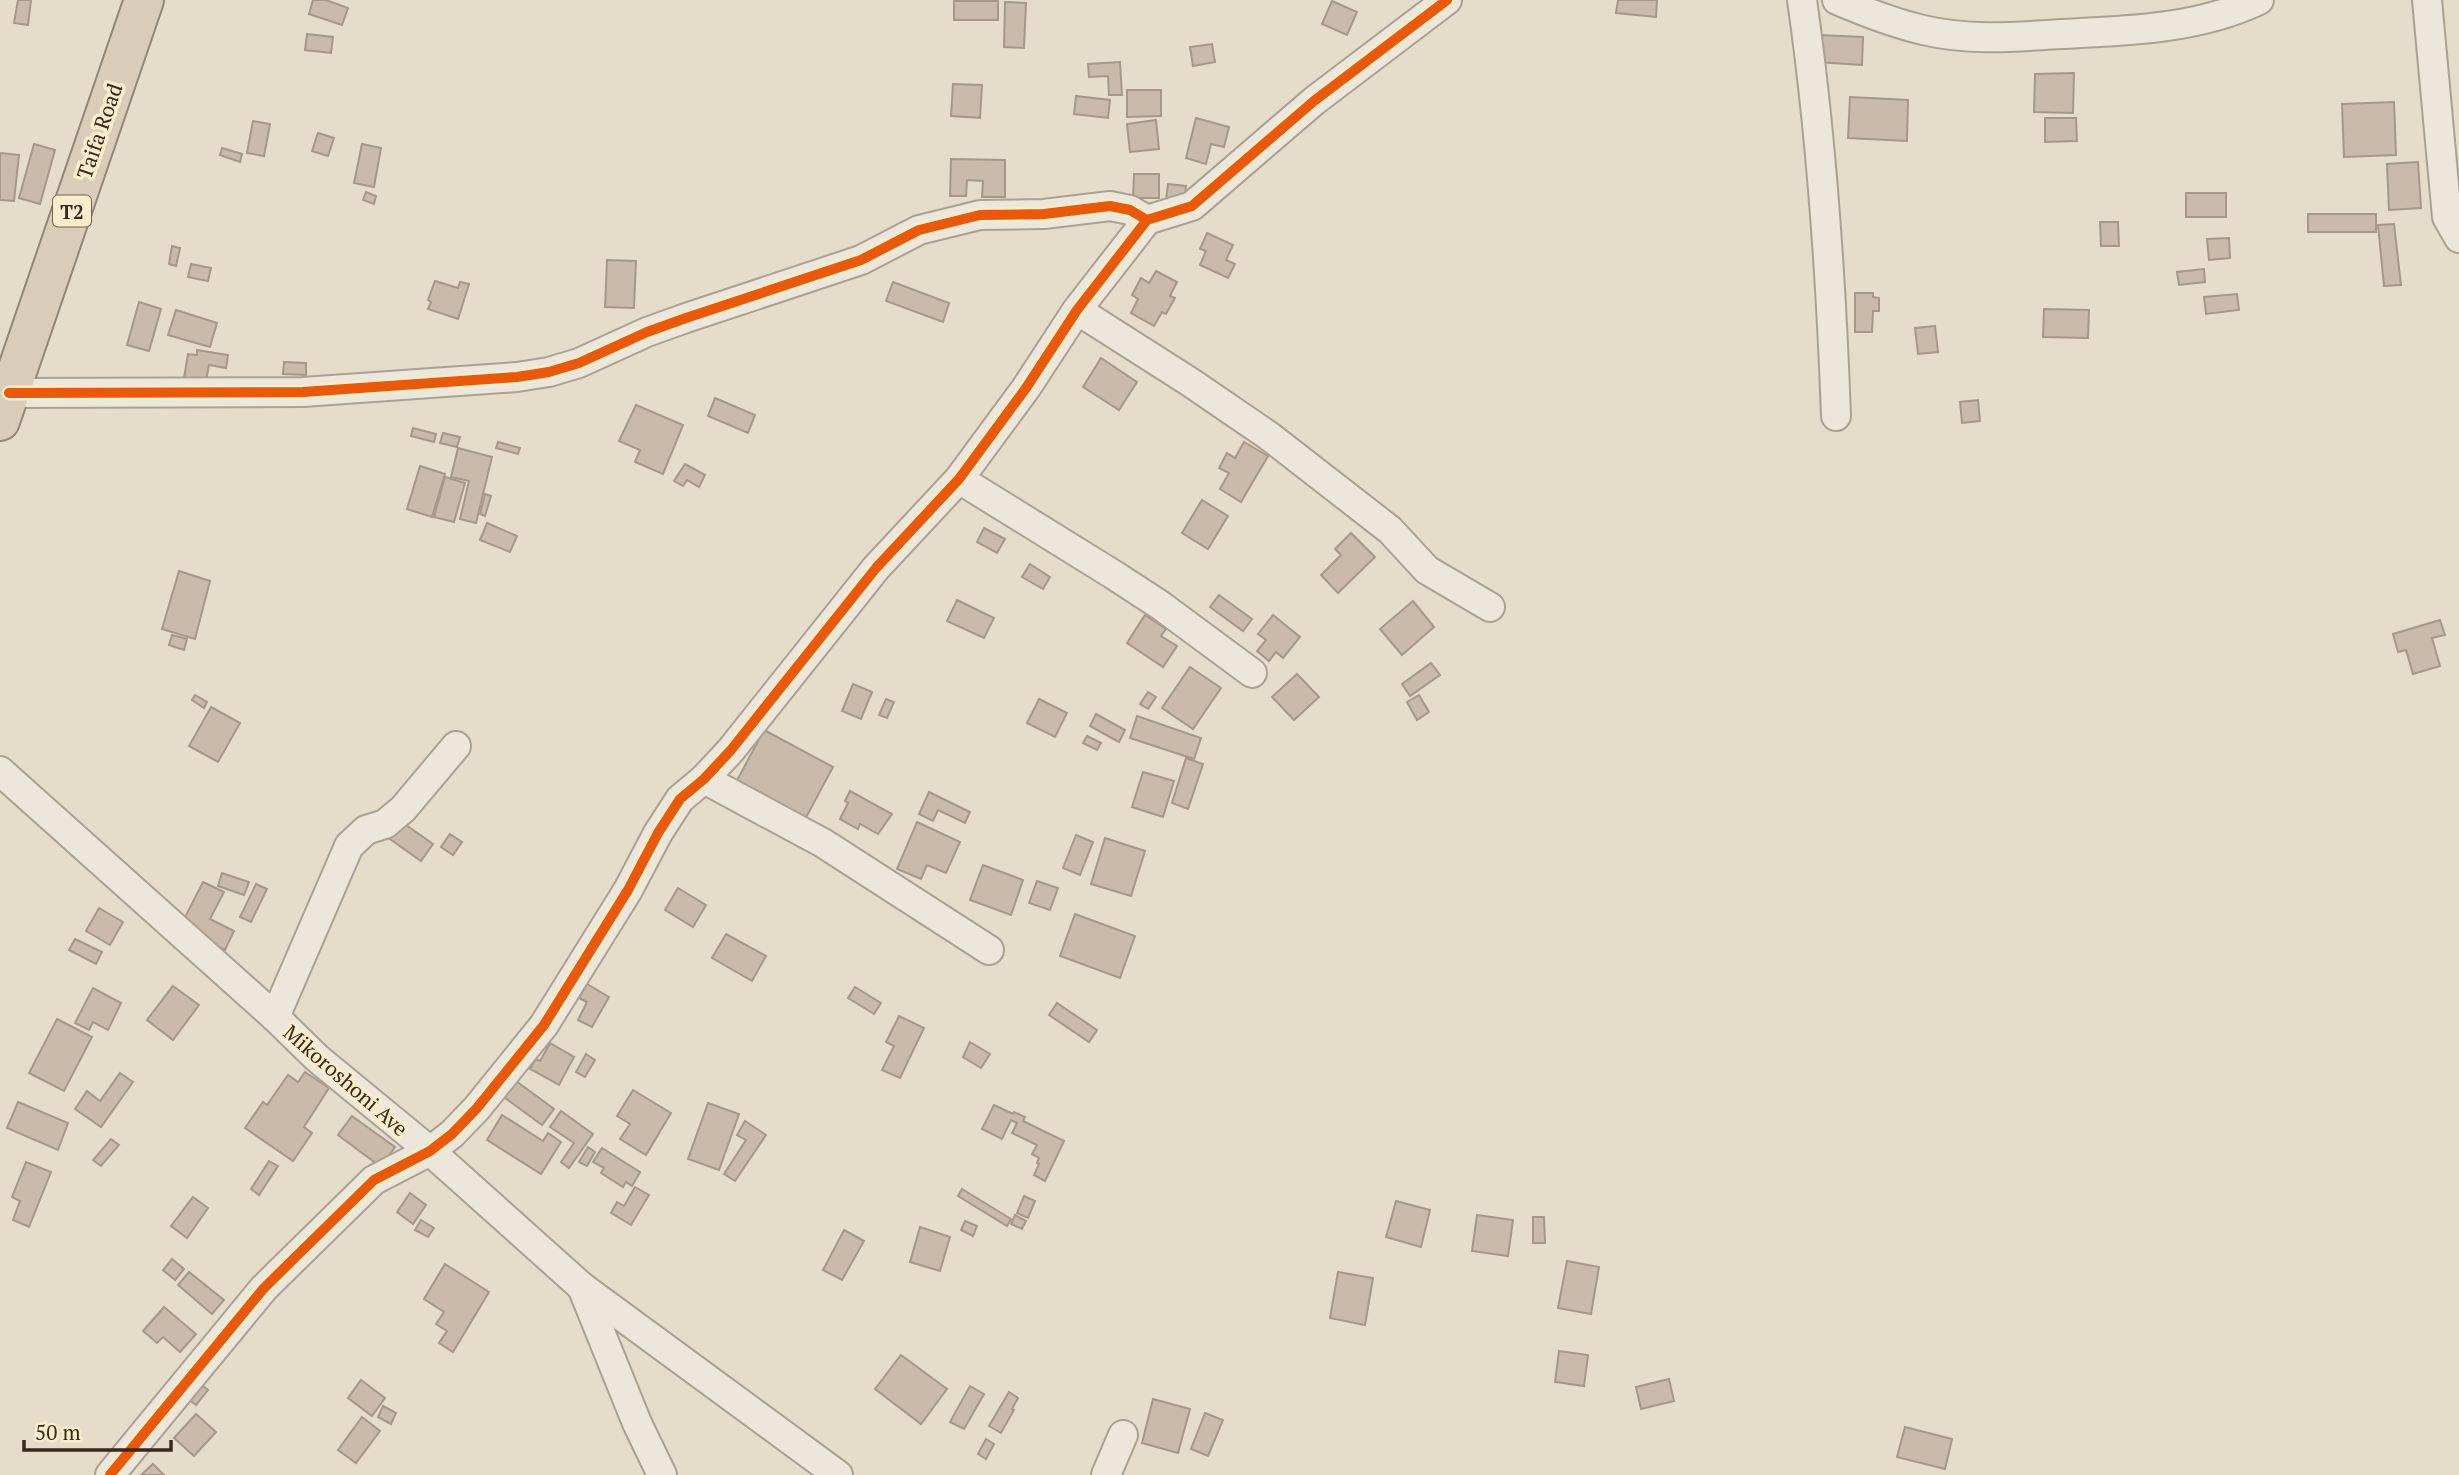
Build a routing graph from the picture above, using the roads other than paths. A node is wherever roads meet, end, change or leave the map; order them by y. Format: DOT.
graph roads {
  1 [pos="144,0"];
  2 [pos="1447,0"];
  3 [pos="1802,0"];
  4 [pos="1837,0"];
  5 [pos="2259,0"];
  6 [pos="2427,0"];
  7 [pos="1147,220"];
  8 [pos="2459,237"];
  9 [pos="1077,310"];
  10 [pos="4,407"];
  11 [pos="1836,416"];
  12 [pos="958,479"];
  13 [pos="1489,607"];
  14 [pos="1252,673"];
  15 [pos="456,746"];
  16 [pos="0,771"];
  17 [pos="704,779"];
  18 [pos="989,950"];
  19 [pos="275,1017"];
  20 [pos="430,1152"];
  21 [pos="582,1287"];
  22 [pos="1123,1435"];
  23 [pos="110,1475"];
  24 [pos="662,1475"];
  25 [pos="838,1475"];
  26 [pos="1106,1475"];
  1 -- 10 [label="highway, Taifa Road / T2"];
  2 -- 7 [label="street"];
  3 -- 11 [label="street"];
  4 -- 5 [label="street"];
  6 -- 8 [label="street"];
  7 -- 9 [label="street"];
  7 -- 10 [label="street"];
  9 -- 12 [label="street"];
  9 -- 13 [label="street"];
  12 -- 14 [label="street"];
  12 -- 17 [label="street"];
  15 -- 19 [label="street"];
  16 -- 19 [label="street, Mikoroshoni Ave"];
  17 -- 18 [label="street"];
  17 -- 20 [label="street"];
  19 -- 20 [label="street, Mikoroshoni Ave"];
  20 -- 21 [label="street, Mikoroshoni Ave"];
  20 -- 23 [label="street"];
  21 -- 24 [label="street"];
  21 -- 25 [label="street, Mikoroshoni Ave"];
  22 -- 26 [label="street"];
}
